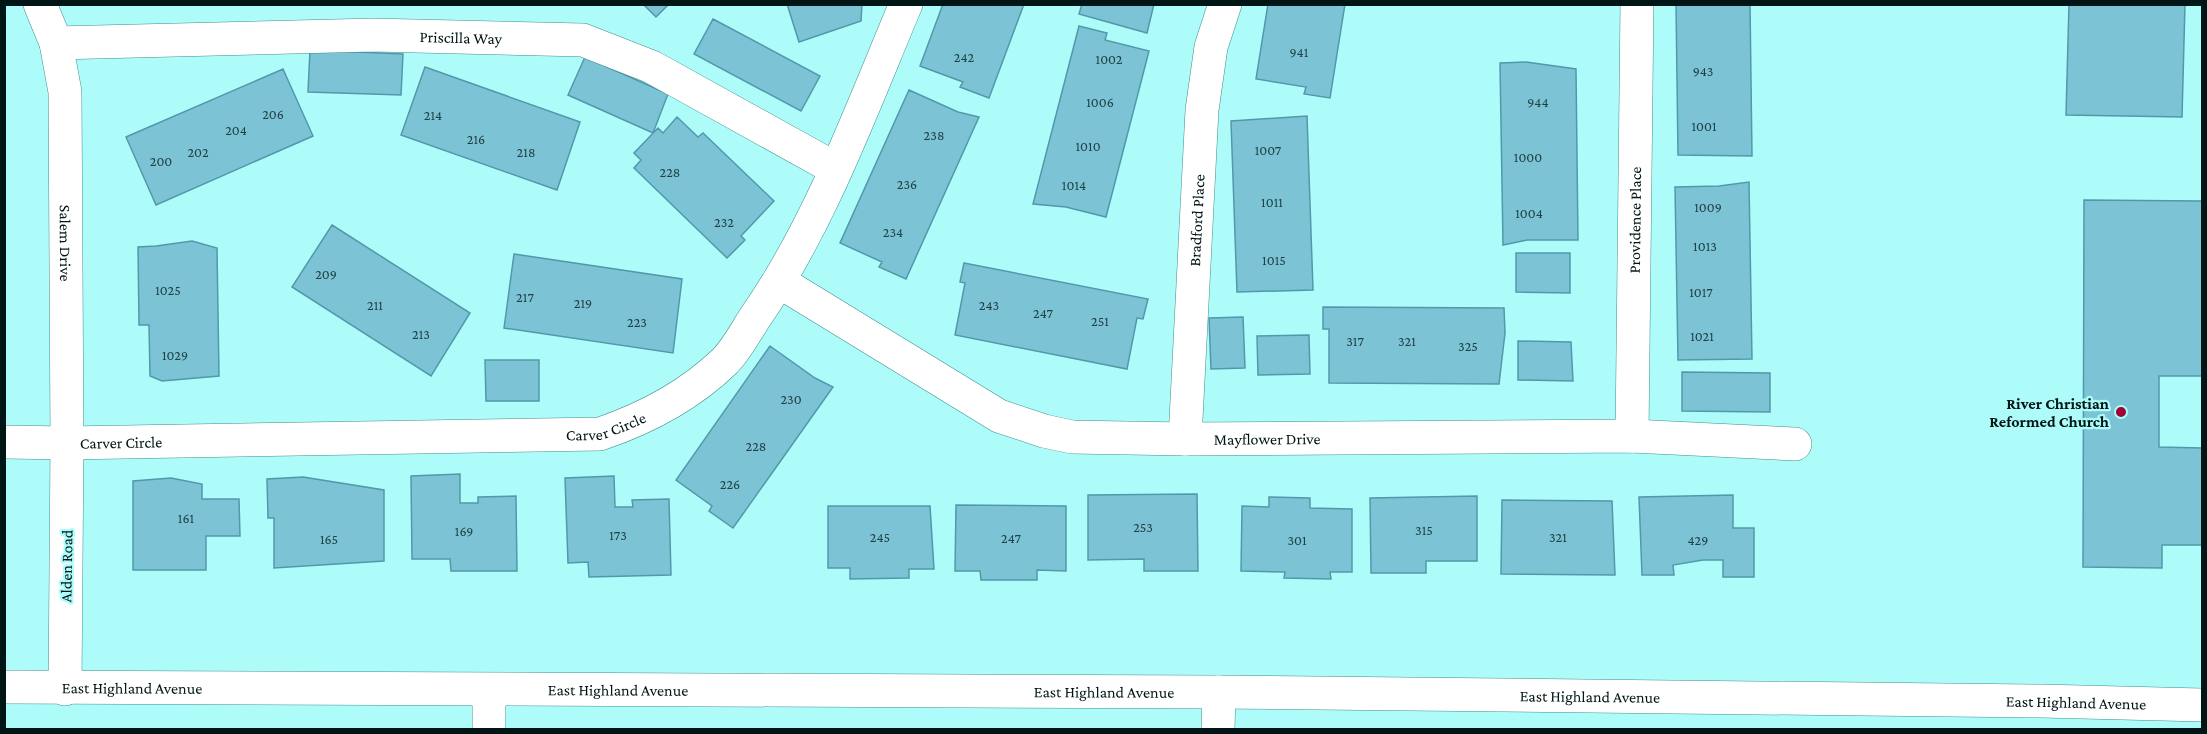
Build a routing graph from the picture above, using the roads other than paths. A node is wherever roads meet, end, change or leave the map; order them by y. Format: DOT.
graph roads {
  1 [pos="40,4"];
  2 [pos="906,4"];
  3 [pos="1225,4"];
  4 [pos="1637,4"];
  5 [pos="56,43"];
  6 [pos="836,169"];
  7 [pos="780,282"];
  8 [pos="1632,436"];
  9 [pos="1185,440"];
  10 [pos="4,442"];
  11 [pos="67,443"];
  12 [pos="1795,444"];
  13 [pos="4,687"];
  14 [pos="65,688"];
  15 [pos="489,690"];
  16 [pos="1219,692"];
  17 [pos="2202,705"];
  18 [pos="489,729"];
  19 [pos="1218,729"];
  1 -- 5 [label="street"];
  2 -- 6 [label="street, Carver Circle"];
  3 -- 9 [label="street, Bradford Place"];
  4 -- 8 [label="street, Providence Place"];
  5 -- 6 [label="street, Priscilla Way"];
  5 -- 11 [label="street, Salem Drive"];
  6 -- 7 [label="street, Carver Circle"];
  7 -- 9 [label="street, Mayflower Drive"];
  7 -- 11 [label="street, Carver Circle"];
  8 -- 9 [label="street, Mayflower Drive"];
  8 -- 12 [label="street, Mayflower Drive"];
  10 -- 11 [label="street, Carver Circle"];
  11 -- 14 [label="street, Alden Road"];
  13 -- 14 [label="street, East Highland Avenue"];
  14 -- 15 [label="street, East Highland Avenue"];
  15 -- 16 [label="street, East Highland Avenue"];
  15 -- 18 [label="street"];
  16 -- 17 [label="street, East Highland Avenue"];
  16 -- 19 [label="street"];
}
